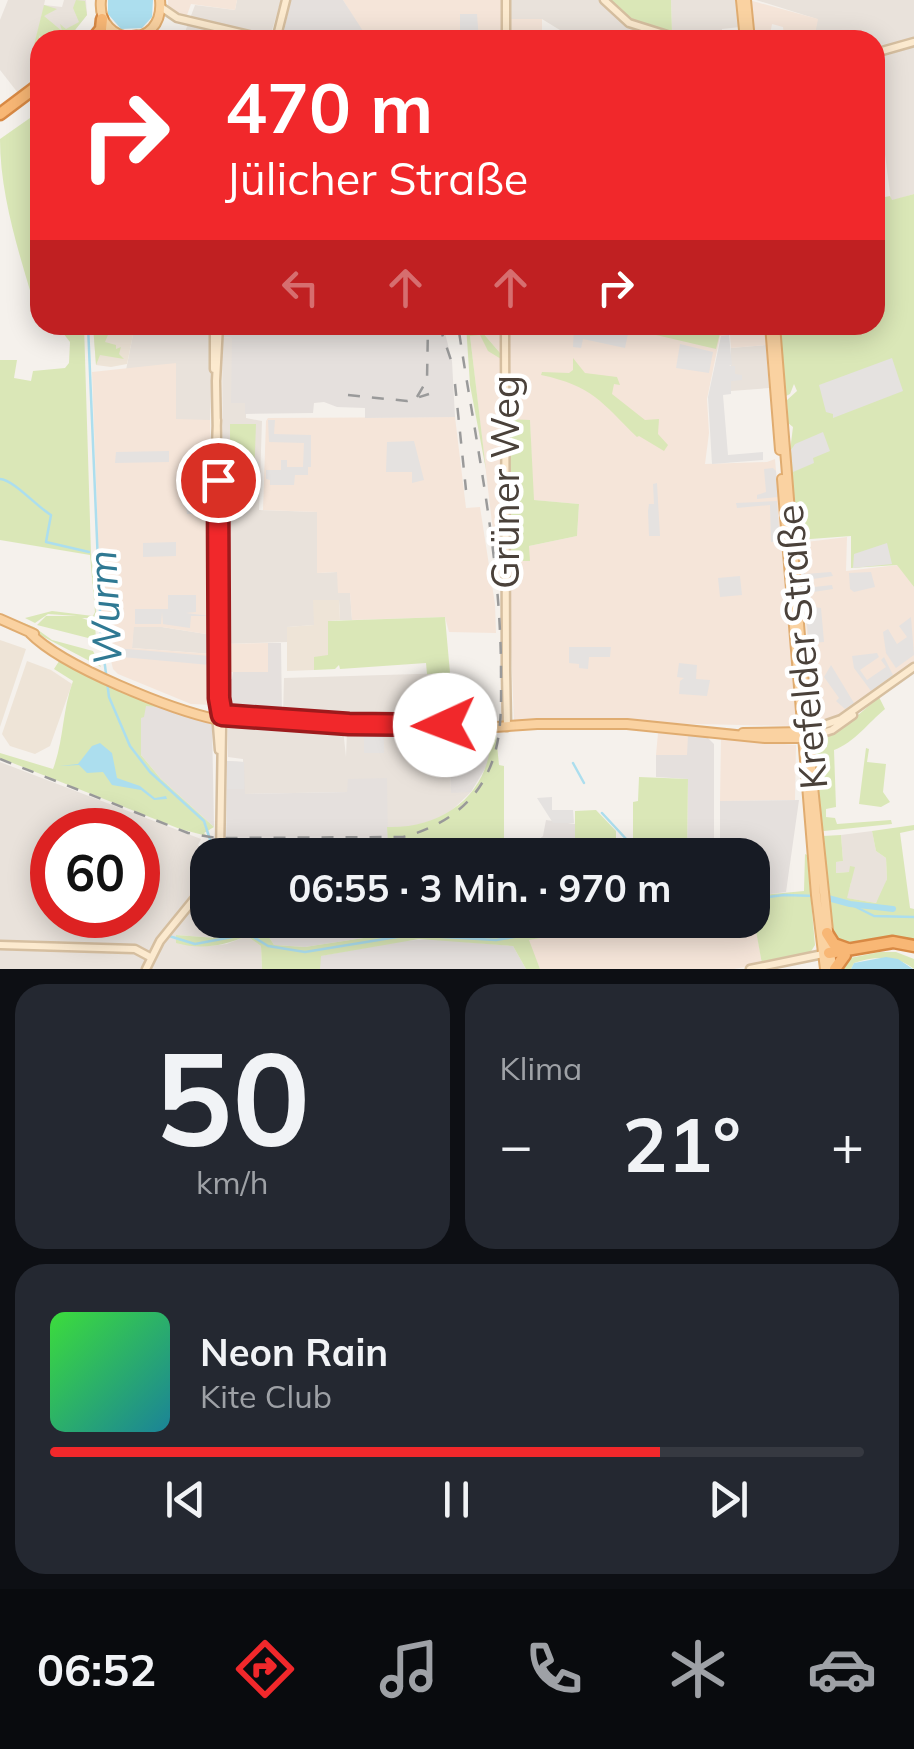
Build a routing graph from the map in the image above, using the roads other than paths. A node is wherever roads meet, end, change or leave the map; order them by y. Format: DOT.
graph roads {
  1 [pos="91,0"];
  2 [pos="284,0"];
  3 [pos="506,0"];
  4 [pos="604,0"];
  5 [pos="744,0"];
  6 [pos="160,3"];
  7 [pos="101,9"];
  8 [pos="176,18"];
  9 [pos="157,22"];
  10 [pos="150,30"];
  11 [pos="232,30"];
  12 [pos="276,30"];
  13 [pos="506,30"];
  14 [pos="653,30"];
  15 [pos="746,30"];
  16 [pos="914,42"];
  17 [pos="885,50"];
  18 [pos="30,95"];
  19 [pos="0,117"];
  20 [pos="217,335"];
  21 [pos="505,335"];
  22 [pos="773,335"];
  23 [pos="0,620"];
  24 [pos="914,667"];
  25 [pos="219,717"];
  26 [pos="507,727"];
  27 [pos="806,734"];
  28 [pos="220,838"];
  29 [pos="190,905"];
  30 [pos="824,938"];
  31 [pos="0,946"];
  32 [pos="914,950"];
  33 [pos="847,952"];
  34 [pos="150,957"];
  35 [pos="826,961"];
  36 [pos="146,969"];
  37 [pos="750,969"];
  1 -- 7 [label="street"];
  2 -- 12 [label="street"];
  3 -- 13 [label="street"];
  4 -- 14 [label="street"];
  5 -- 15 [label="main road"];
  6 -- 8 [label="street"];
  6 -- 9 [label="main road"];
  8 -- 9 [label="street"];
  8 -- 11 [label="street"];
  9 -- 10 [label="main road"];
  16 -- 17 [label="street"];
  18 -- 19 [label="highway"];
  20 -- 25 [label="street"];
  21 -- 26 [label="street, Grüner Weg"];
  22 -- 27 [label="main road, Krefelder Straße"];
  23 -- 25 [label="main road"];
  24 -- 27 [label="street"];
  25 -- 26 [label="main road"];
  25 -- 28 [label="street"];
  26 -- 27 [label="main road"];
  27 -- 30 [label="main road, Krefelder Straße"];
  29 -- 34 [label="street"];
  30 -- 33 [label="highway"];
  30 -- 35 [label="main road, Krefelder Straße"];
  30 -- 35 [label="street"];
  31 -- 34 [label="street"];
  32 -- 33 [label="highway"];
  33 -- 35 [label="highway"];
  34 -- 36 [label="street"];
  35 -- 37 [label="street"];
}
